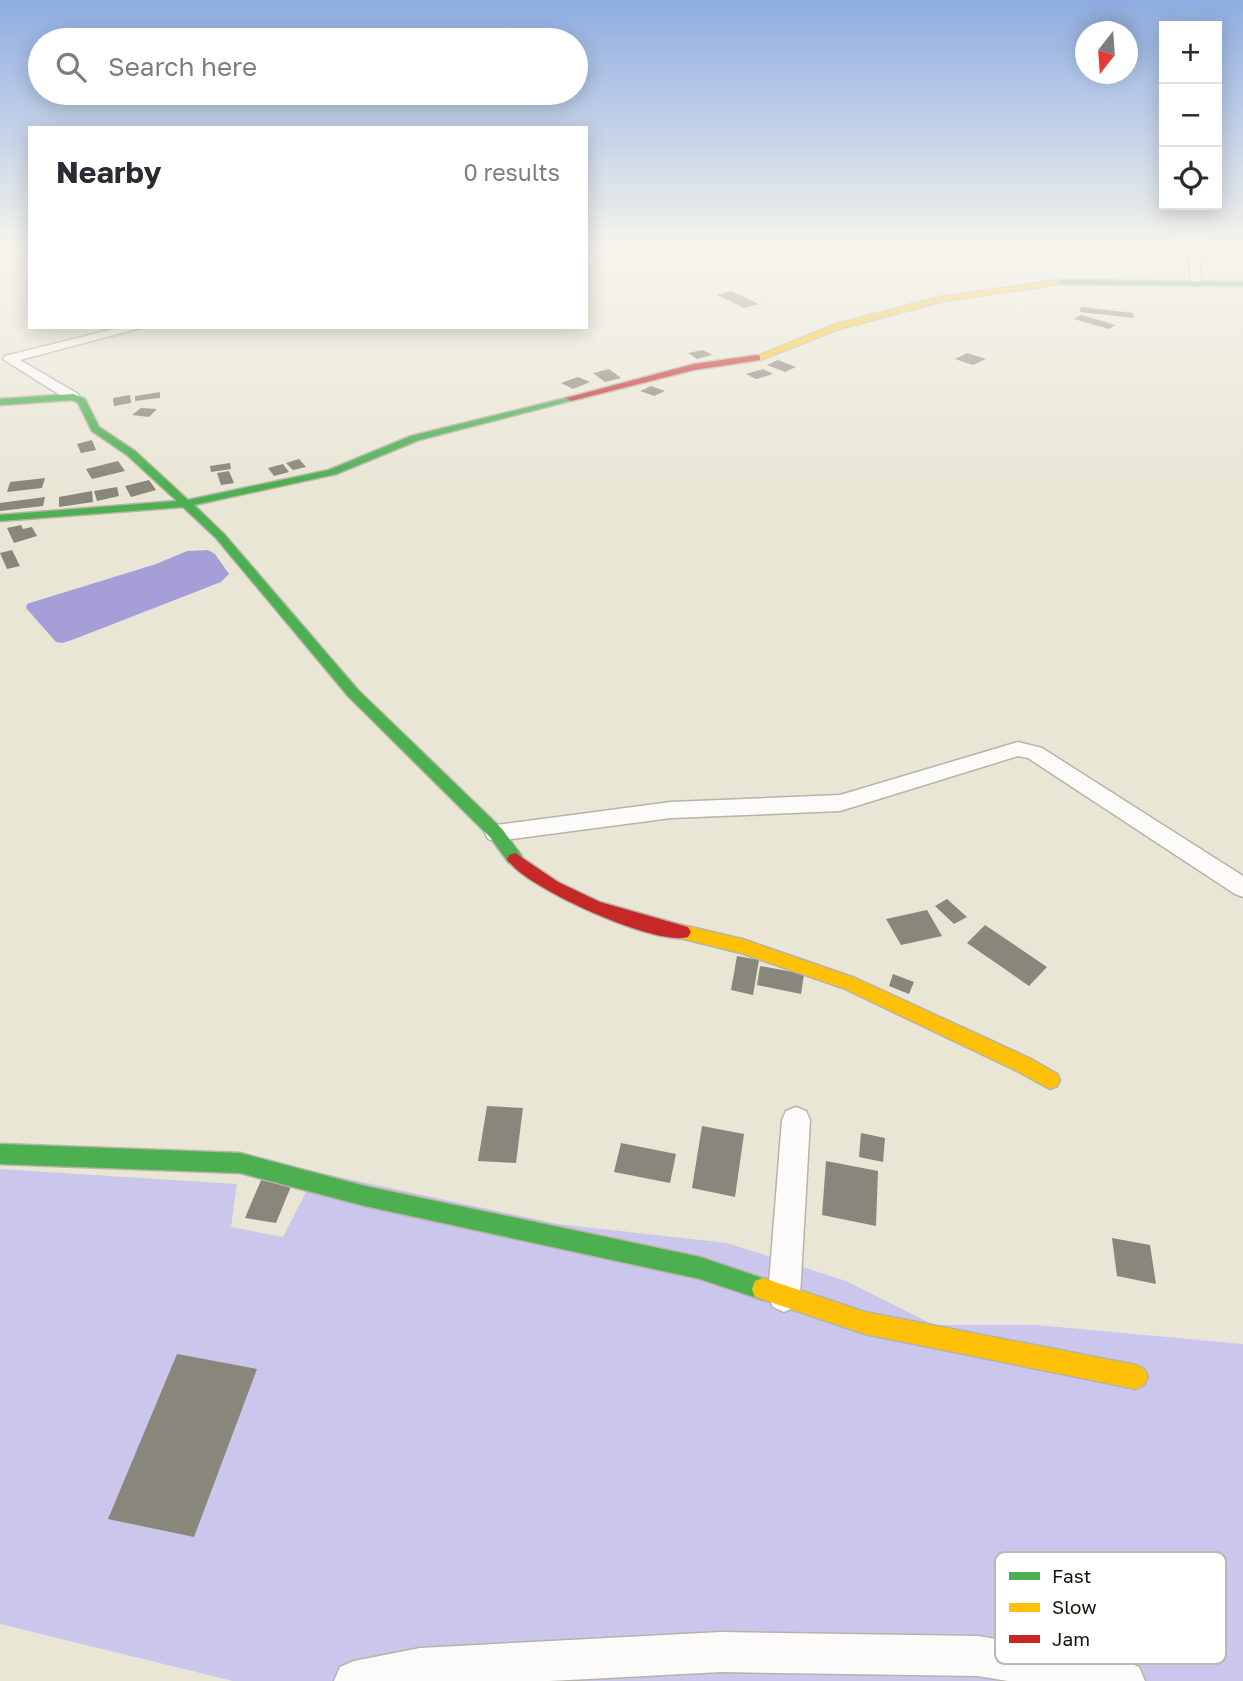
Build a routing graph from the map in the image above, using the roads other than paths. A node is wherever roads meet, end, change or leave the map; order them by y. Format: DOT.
graph roads {
  1 [pos="834,327"];
  2 [pos="129,329"];
  3 [pos="4,357"];
  4 [pos="73,397"];
  5 [pos="0,402"];
  6 [pos="185,504"];
  7 [pos="0,519"];
  8 [pos="496,833"];
  9 [pos="1243,888"];
  10 [pos="1050,1080"];
  11 [pos="796,1120"];
  12 [pos="0,1154"];
  13 [pos="784,1296"];
  14 [pos="1136,1377"];
  15 [pos="995,1659"];
  16 [pos="1025,1664"];
  17 [pos="354,1681"];
  18 [pos="1125,1681"];
  1 -- 6 [label="street"];
  2 -- 3 [label="street"];
  3 -- 4 [label="street"];
  4 -- 5 [label="street"];
  4 -- 6 [label="street"];
  6 -- 7 [label="street"];
  6 -- 8 [label="street"];
  8 -- 9 [label="street"];
  8 -- 10 [label="street"];
  11 -- 13 [label="street"];
  12 -- 13 [label="street"];
  13 -- 14 [label="street"];
  15 -- 17 [label="street"];
  16 -- 18 [label="street"];
}
